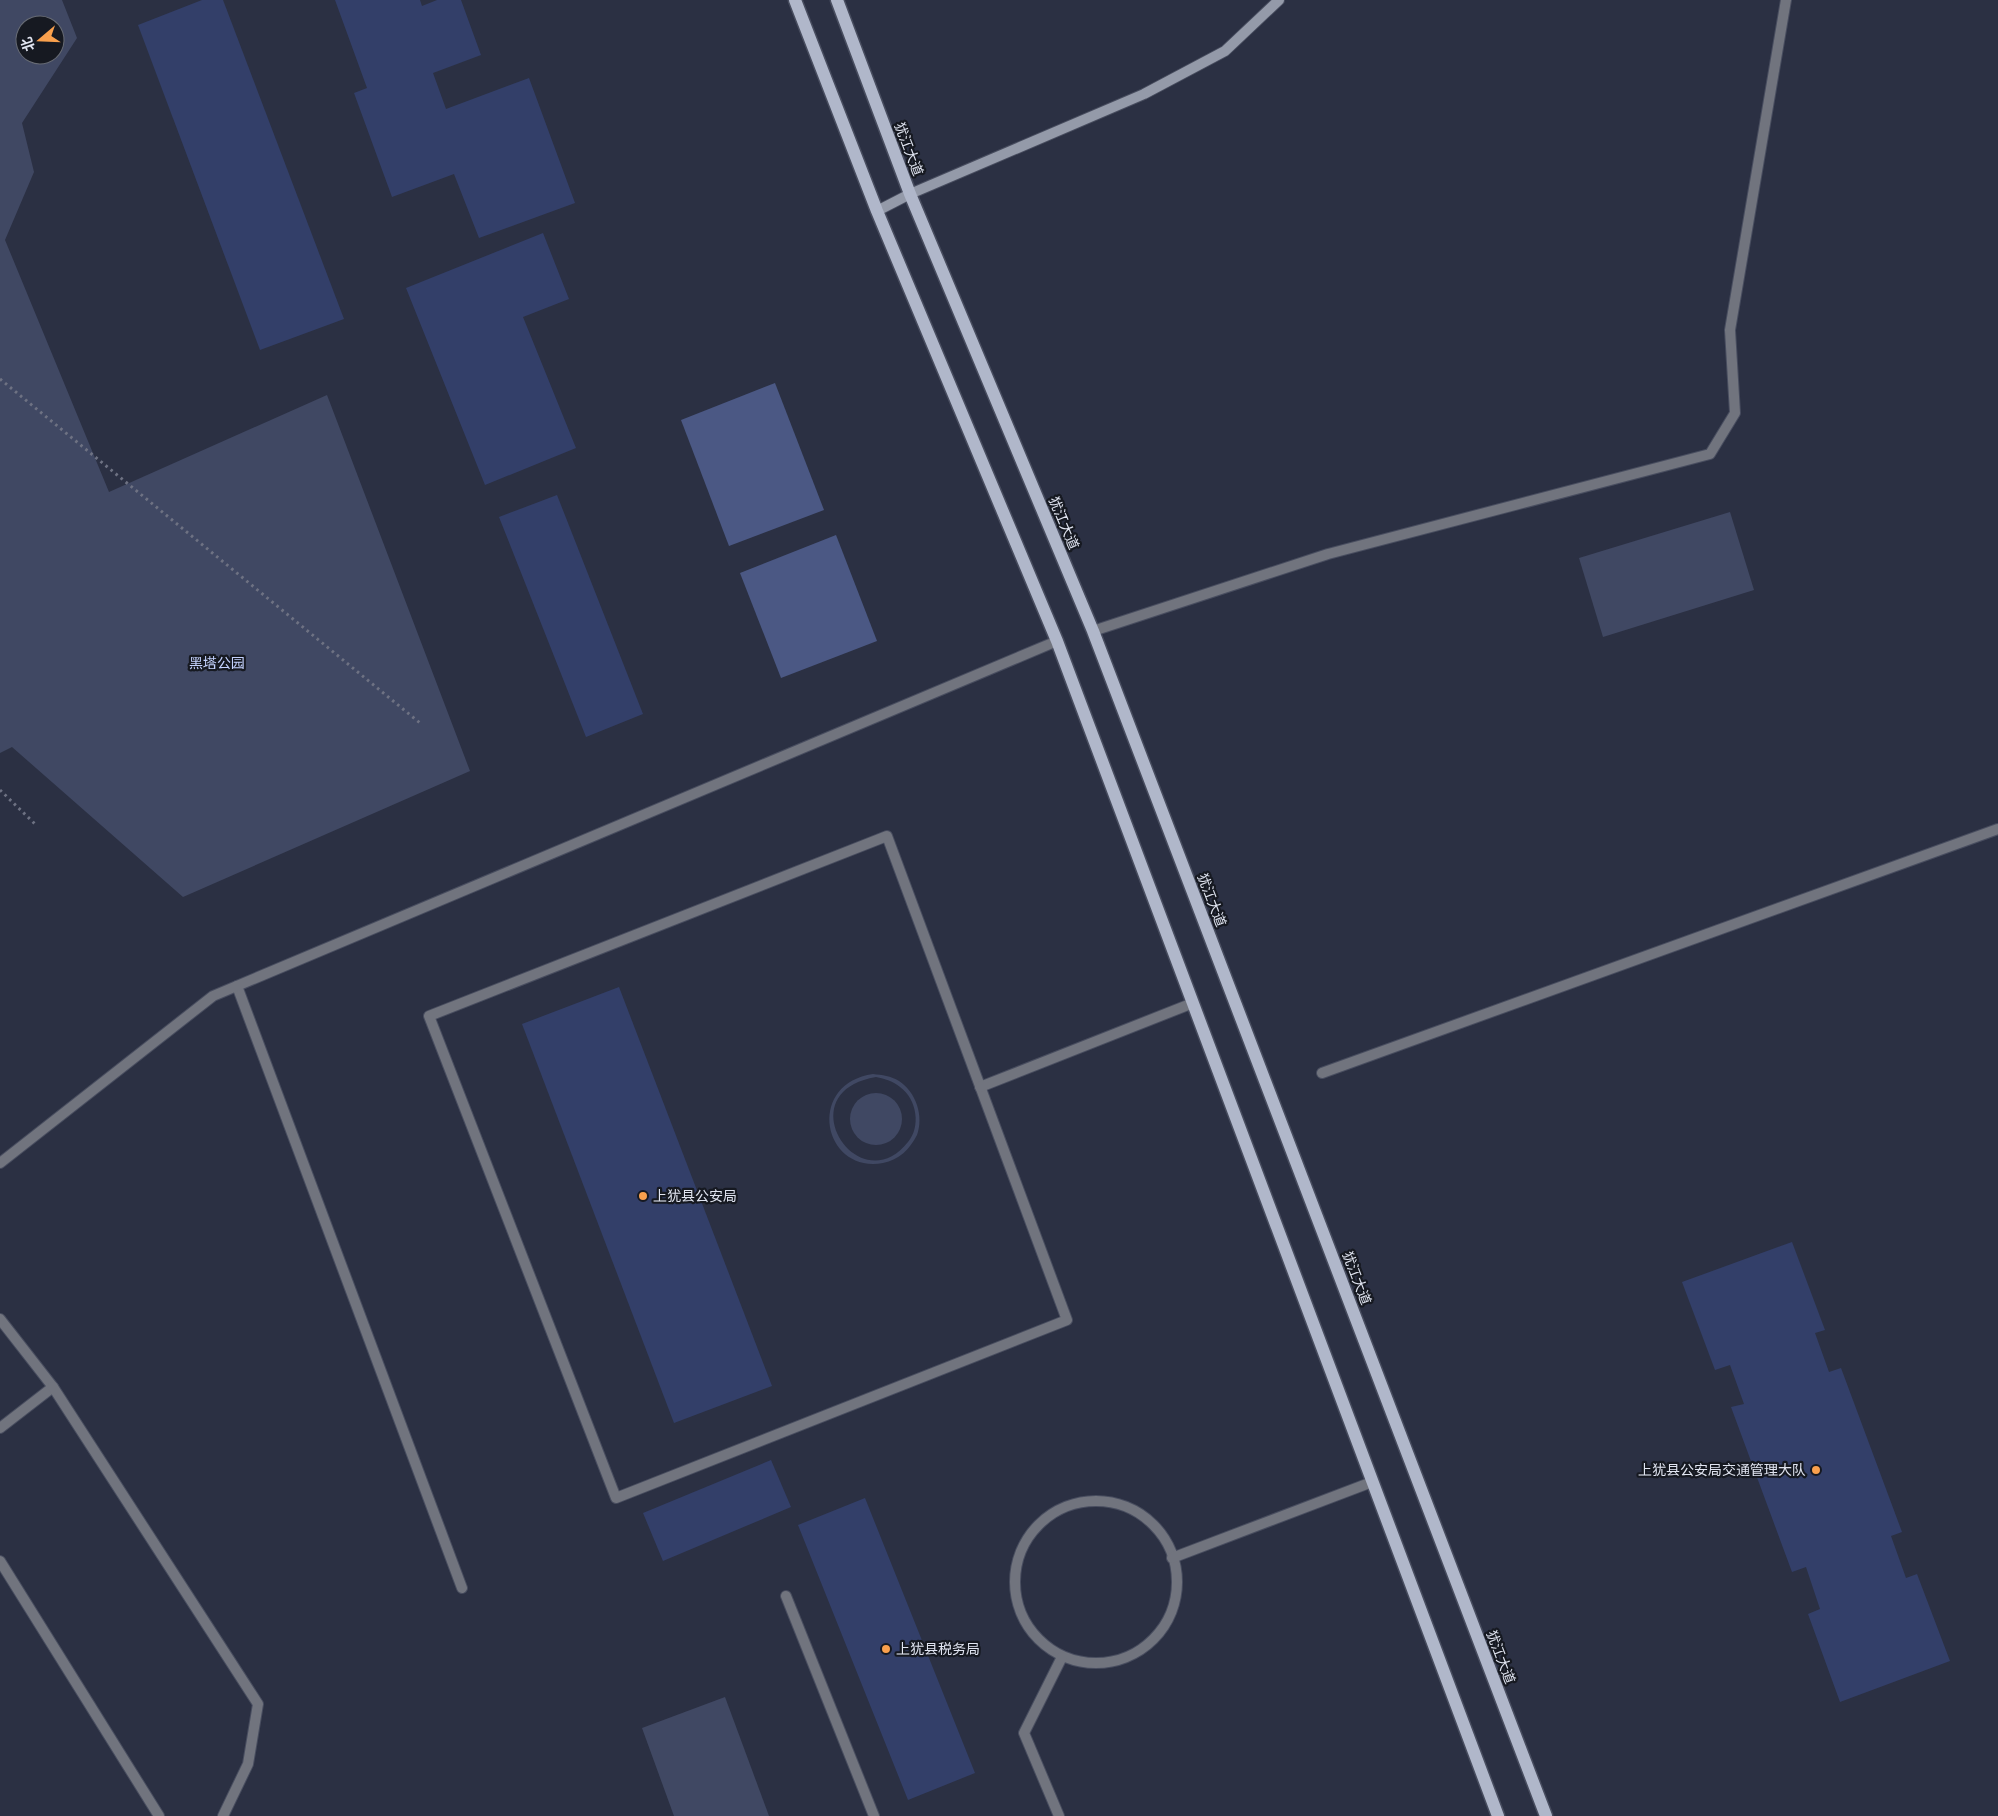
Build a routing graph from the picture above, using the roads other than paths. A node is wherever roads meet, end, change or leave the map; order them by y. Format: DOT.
graph roads {
  1 [pos="795,0"];
  2 [pos="837,0"];
  3 [pos="1279,0"];
  4 [pos="1786,0"];
  5 [pos="910,194"];
  6 [pos="877,211"];
  7 [pos="1093,631"];
  8 [pos="1056,641"];
  9 [pos="1998,830"];
  10 [pos="237,986"];
  11 [pos="1193,1003"];
  12 [pos="1322,1073"];
  13 [pos="980,1087"];
  14 [pos="0,1163"];
  15 [pos="0,1319"];
  16 [pos="53,1388"];
  17 [pos="0,1428"];
  18 [pos="1372,1482"];
  19 [pos="1172,1558"];
  20 [pos="0,1561"];
  21 [pos="462,1588"];
  22 [pos="786,1596"];
  23 [pos="1062,1657"];
  24 [pos="1057,1815"];
  25 [pos="159,1816"];
  26 [pos="224,1816"];
  27 [pos="874,1816"];
  28 [pos="1498,1816"];
  29 [pos="1546,1816"];
  1 -- 6 [label="main road"];
  2 -- 5 [label="main road, 犹江大道"];
  3 -- 5 [label="street"];
  4 -- 7 [label="street"];
  5 -- 6 [label="street"];
  5 -- 7 [label="main road, 犹江大道"];
  6 -- 8 [label="main road"];
  7 -- 29 [label="main road, 犹江大道"];
  8 -- 10 [label="street"];
  8 -- 11 [label="main road"];
  9 -- 12 [label="street"];
  10 -- 14 [label="street"];
  10 -- 21 [label="street"];
  11 -- 13 [label="street"];
  11 -- 18 [label="main road"];
  13 -- 13 [label="street"];
  15 -- 16 [label="street"];
  16 -- 17 [label="street"];
  16 -- 26 [label="street"];
  18 -- 19 [label="street"];
  18 -- 28 [label="main road"];
  19 -- 23 [label="street"];
  19 -- 23 [label="street"];
  20 -- 25 [label="street"];
  22 -- 27 [label="street"];
  23 -- 24 [label="street"];
}
